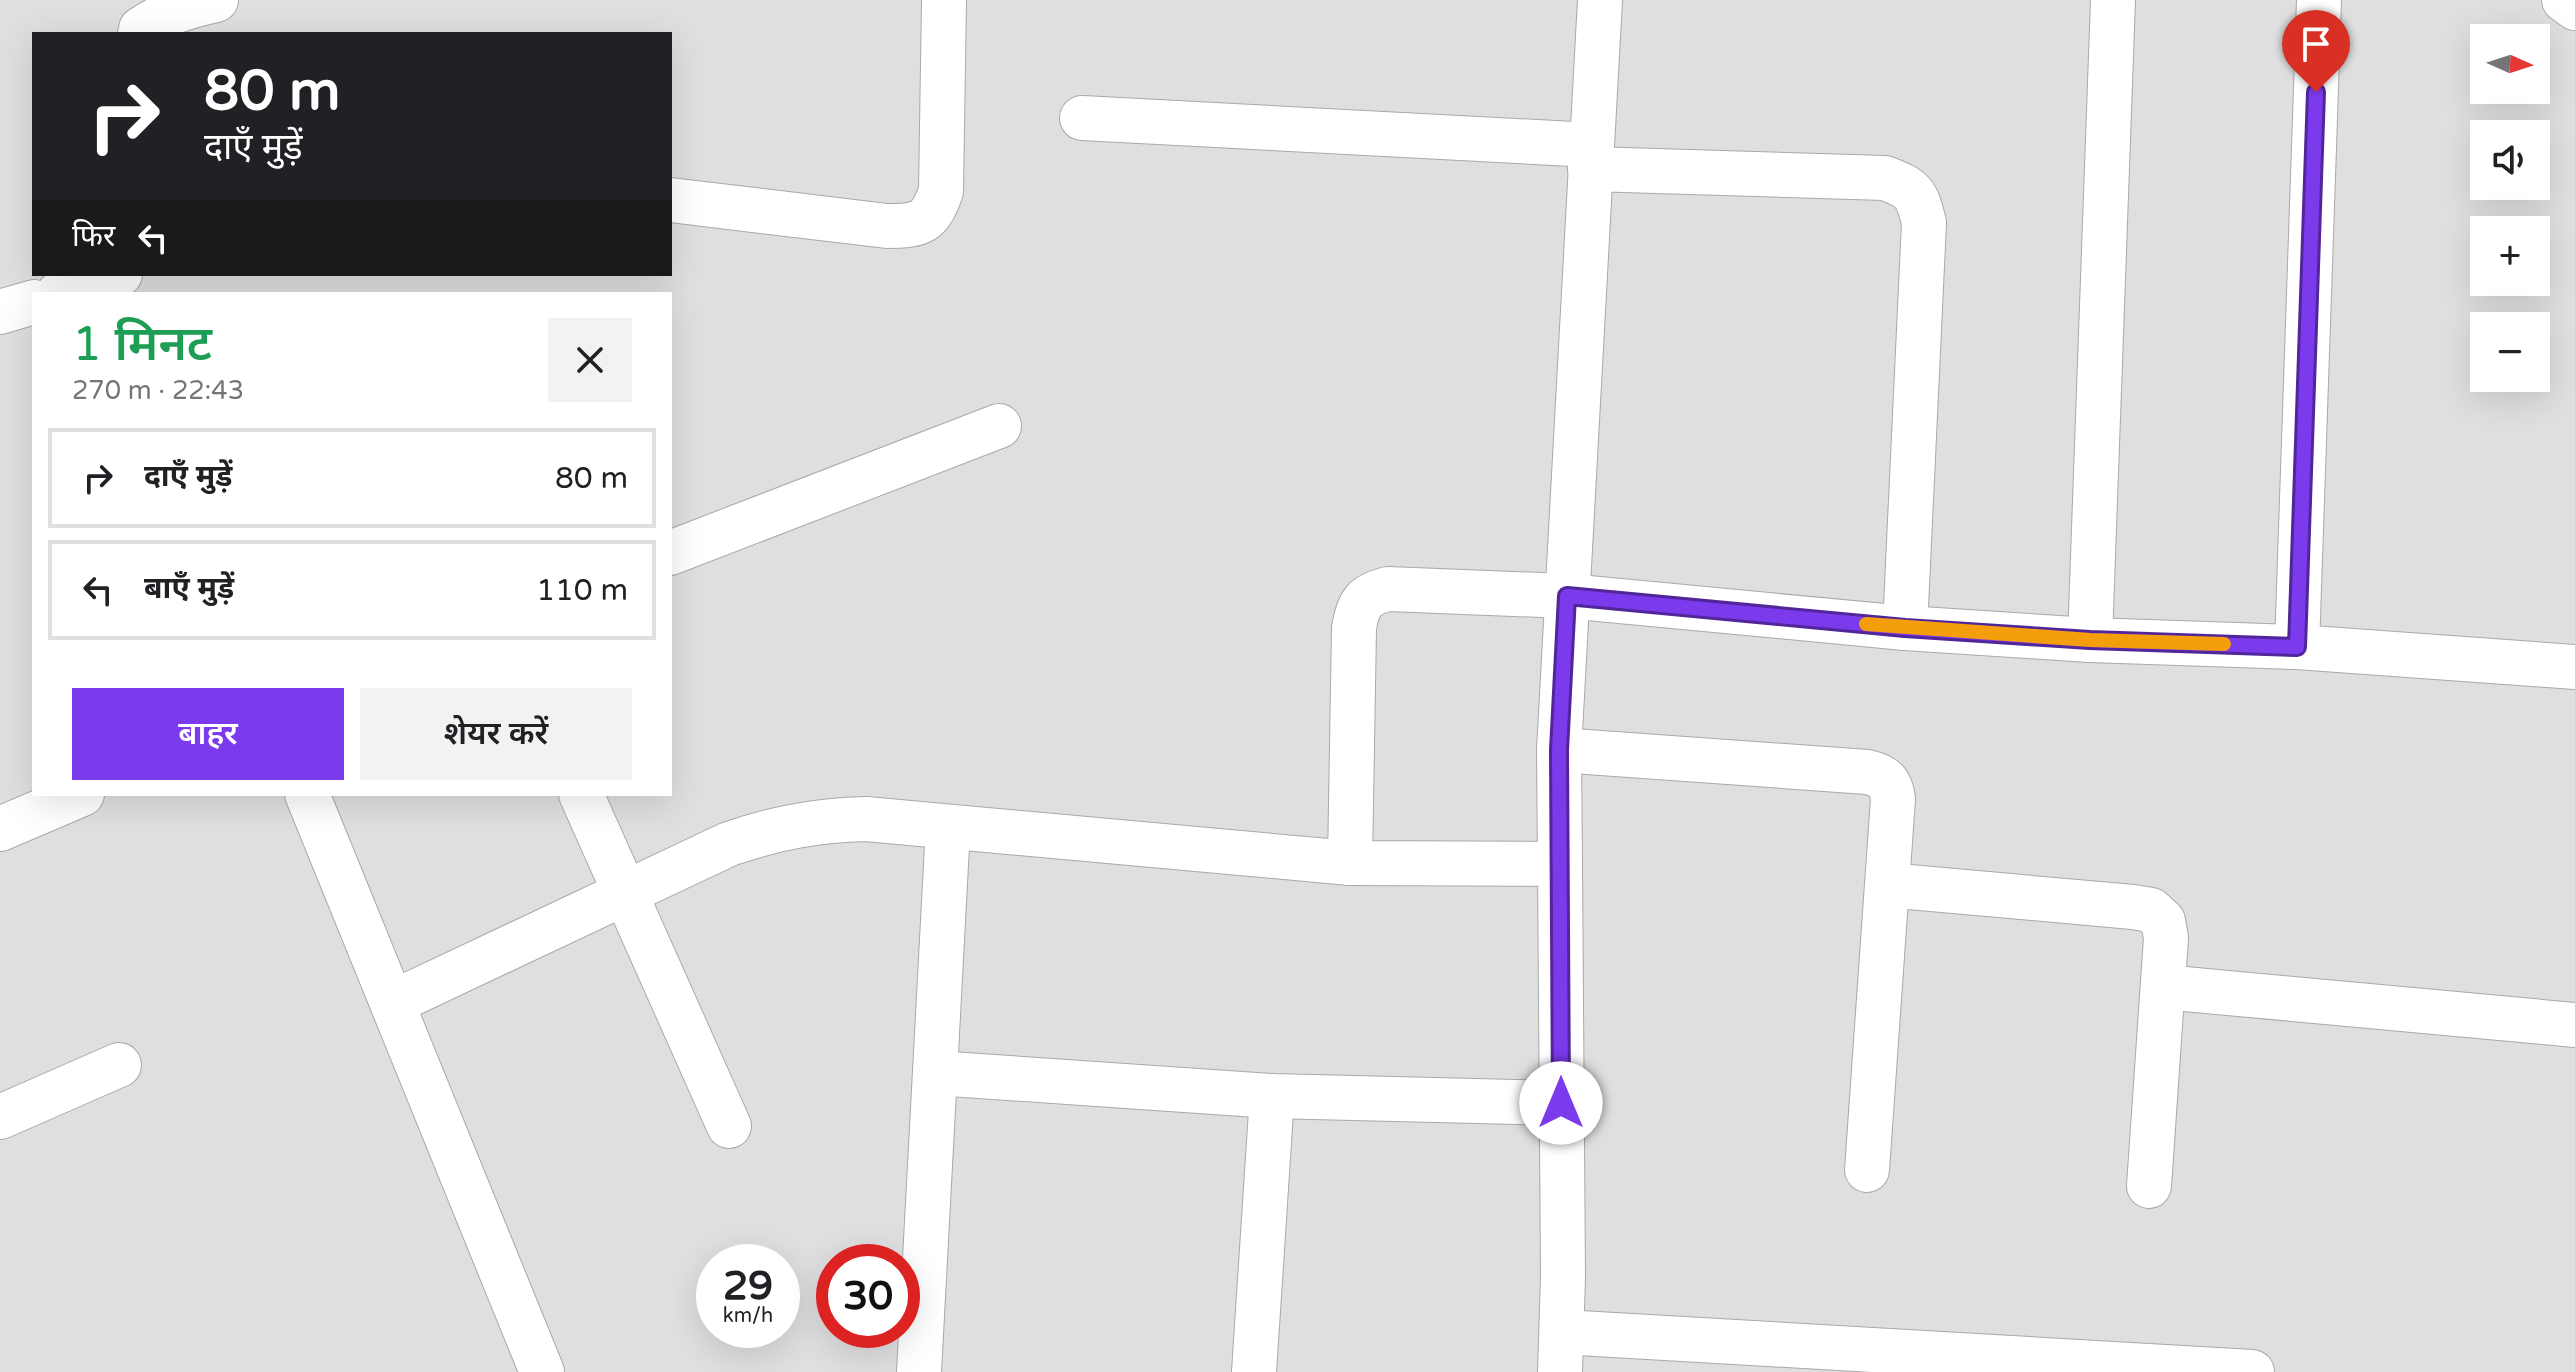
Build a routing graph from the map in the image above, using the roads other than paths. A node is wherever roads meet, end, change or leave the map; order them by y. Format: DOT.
graph roads {
  1 [pos="216,0"];
  2 [pos="944,0"];
  3 [pos="1600,0"];
  4 [pos="2113,0"];
  5 [pos="2319,0"];
  6 [pos="2564,0"];
  7 [pos="2575,8"];
  8 [pos="140,32"];
  9 [pos="1082,118"];
  10 [pos="1591,157"];
  11 [pos="672,200"];
  12 [pos="114,276"];
  13 [pos="64,292"];
  14 [pos="32,303"];
  15 [pos="0,312"];
  16 [pos="999,426"];
  17 [pos="672,552"];
  18 [pos="1567,596"];
  19 [pos="1905,628"];
  20 [pos="2090,640"];
  21 [pos="2297,647"];
  22 [pos="2575,667"];
  23 [pos="1559,750"];
  24 [pos="77,796"];
  25 [pos="308,796"];
  26 [pos="582,796"];
  27 [pos="948,827"];
  28 [pos="0,829"];
  29 [pos="1350,863"];
  30 [pos="1560,864"];
  31 [pos="1887,885"];
  32 [pos="624,895"];
  33 [pos="2163,987"];
  34 [pos="394,1002"];
  35 [pos="2575,1025"];
  36 [pos="119,1065"];
  37 [pos="935,1073"];
  38 [pos="1272,1096"];
  39 [pos="1561,1103"];
  40 [pos="0,1117"];
  41 [pos="729,1126"];
  42 [pos="1867,1170"];
  43 [pos="2149,1186"];
  44 [pos="1561,1352"];
  45 [pos="1919,1362"];
  46 [pos="542,1372"];
  47 [pos="919,1372"];
  48 [pos="1254,1372"];
  49 [pos="2252,1372"];
  1 -- 8 [label="street"];
  2 -- 11 [label="street"];
  3 -- 10 [label="street"];
  4 -- 20 [label="street"];
  5 -- 21 [label="street"];
  6 -- 7 [label="street"];
  9 -- 10 [label="street"];
  10 -- 18 [label="street"];
  10 -- 19 [label="street"];
  12 -- 13 [label="street"];
  14 -- 15 [label="street"];
  16 -- 17 [label="street"];
  18 -- 19 [label="street"];
  18 -- 23 [label="street"];
  18 -- 29 [label="street"];
  19 -- 20 [label="street"];
  20 -- 21 [label="street"];
  21 -- 22 [label="street"];
  23 -- 30 [label="street"];
  23 -- 31 [label="street"];
  24 -- 28 [label="street"];
  25 -- 34 [label="street"];
  26 -- 32 [label="street"];
  27 -- 29 [label="street"];
  27 -- 32 [label="street"];
  27 -- 37 [label="street"];
  29 -- 30 [label="street"];
  30 -- 39 [label="street"];
  31 -- 33 [label="street"];
  31 -- 42 [label="street"];
  32 -- 34 [label="street"];
  32 -- 41 [label="street"];
  33 -- 35 [label="street"];
  33 -- 43 [label="street"];
  34 -- 46 [label="street"];
  36 -- 40 [label="street"];
  37 -- 38 [label="street"];
  37 -- 47 [label="street"];
  38 -- 39 [label="street"];
  38 -- 48 [label="street"];
  39 -- 44 [label="street"];
  44 -- 45 [label="street"];
  45 -- 49 [label="street"];
}
